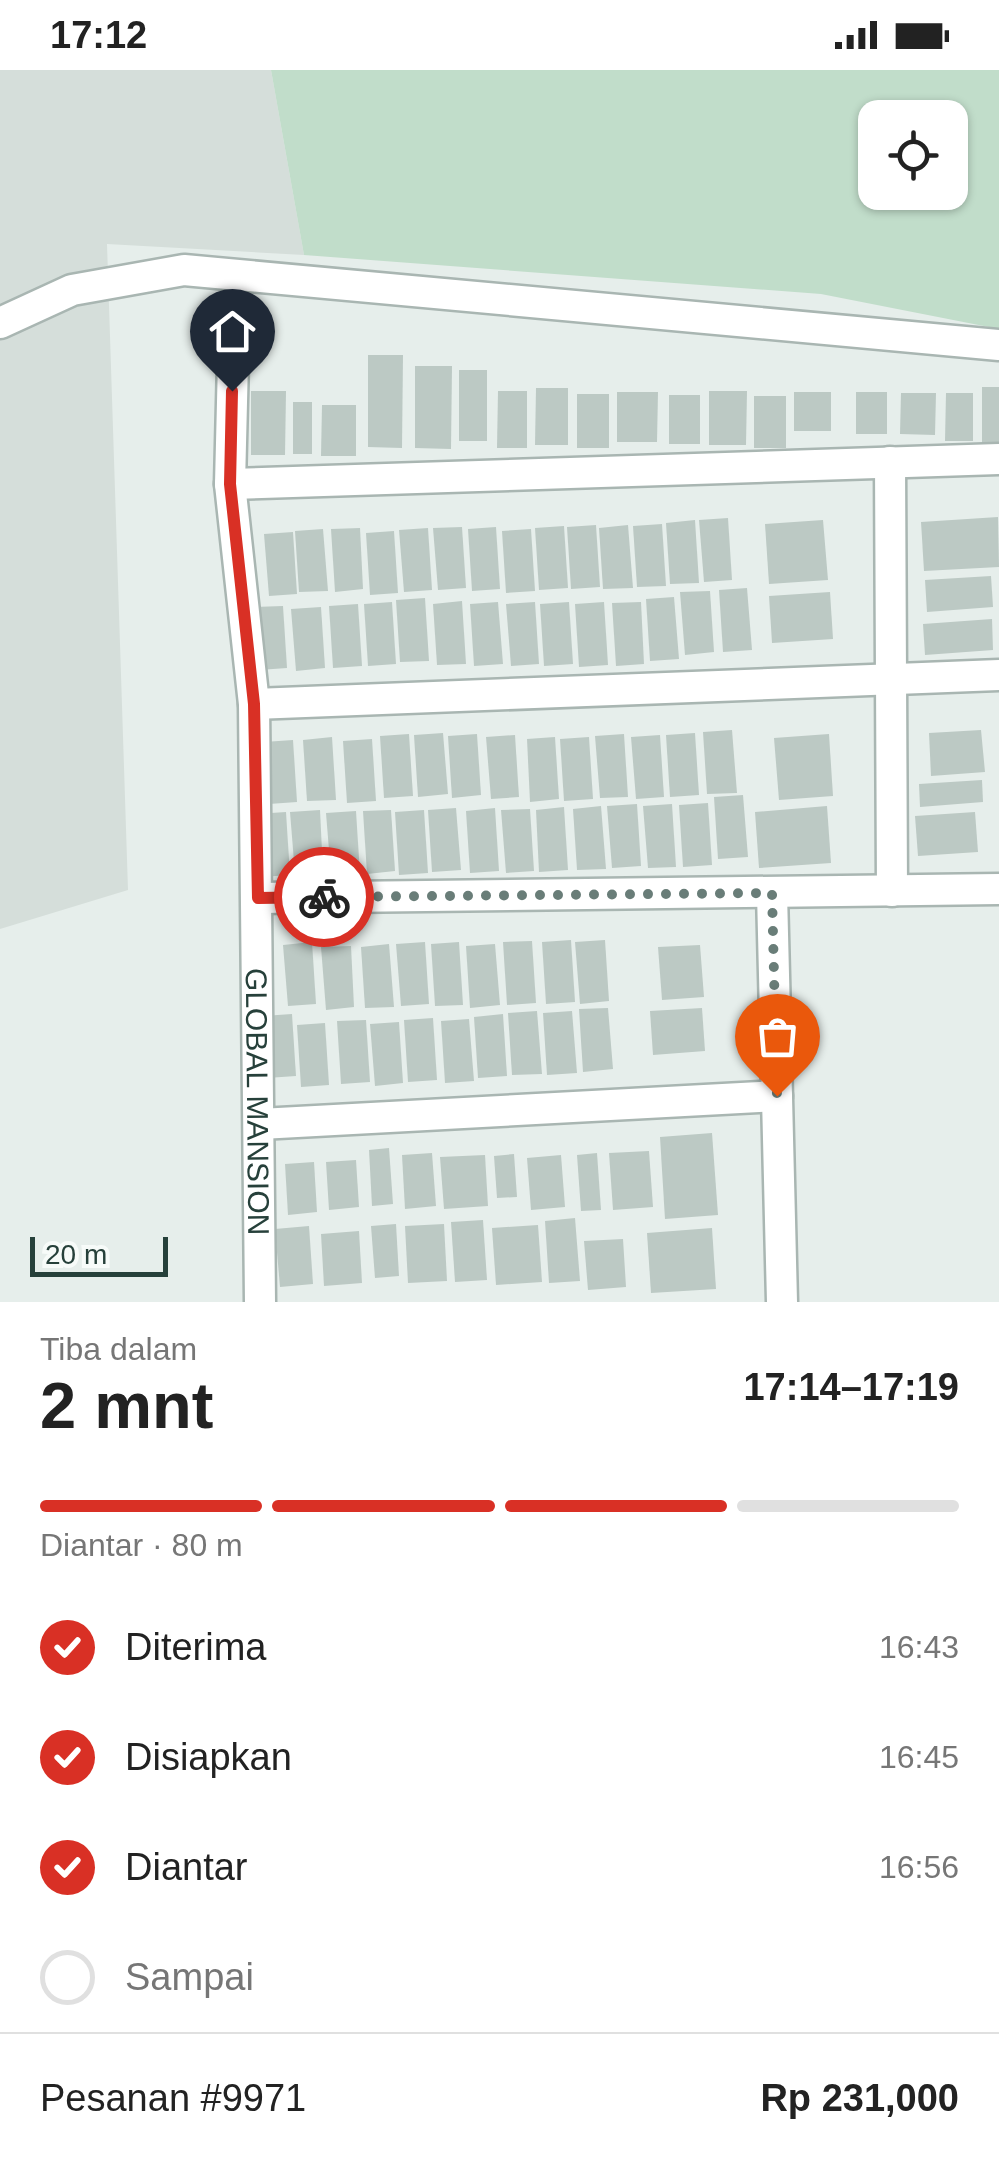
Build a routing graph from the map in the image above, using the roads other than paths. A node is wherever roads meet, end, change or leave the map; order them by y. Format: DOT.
graph roads {
  1 [pos="0,322"];
  2 [pos="999,344"];
  3 [pos="233,360"];
  4 [pos="999,460"];
  5 [pos="890,462"];
  6 [pos="230,484"];
  7 [pos="999,675"];
  8 [pos="891,677"];
  9 [pos="254,704"];
  10 [pos="999,890"];
  11 [pos="892,891"];
  12 [pos="772,893"];
  13 [pos="258,898"];
  14 [pos="777,1096"];
  15 [pos="260,1124"];
  16 [pos="260,1302"];
  17 [pos="782,1302"];
  1 -- 2 [label="street"];
  3 -- 6 [label="street, GLOBAL MANSION"];
  4 -- 5 [label="street"];
  5 -- 6 [label="street"];
  5 -- 8 [label="street"];
  6 -- 9 [label="street, GLOBAL MANSION"];
  7 -- 8 [label="street"];
  8 -- 9 [label="street"];
  8 -- 11 [label="street"];
  9 -- 13 [label="street, GLOBAL MANSION"];
  10 -- 11 [label="street"];
  11 -- 12 [label="street"];
  12 -- 13 [label="street"];
  12 -- 14 [label="street"];
  13 -- 15 [label="street, GLOBAL MANSION"];
  14 -- 15 [label="street"];
  14 -- 17 [label="street"];
  15 -- 16 [label="street, GLOBAL MANSION"];
}
